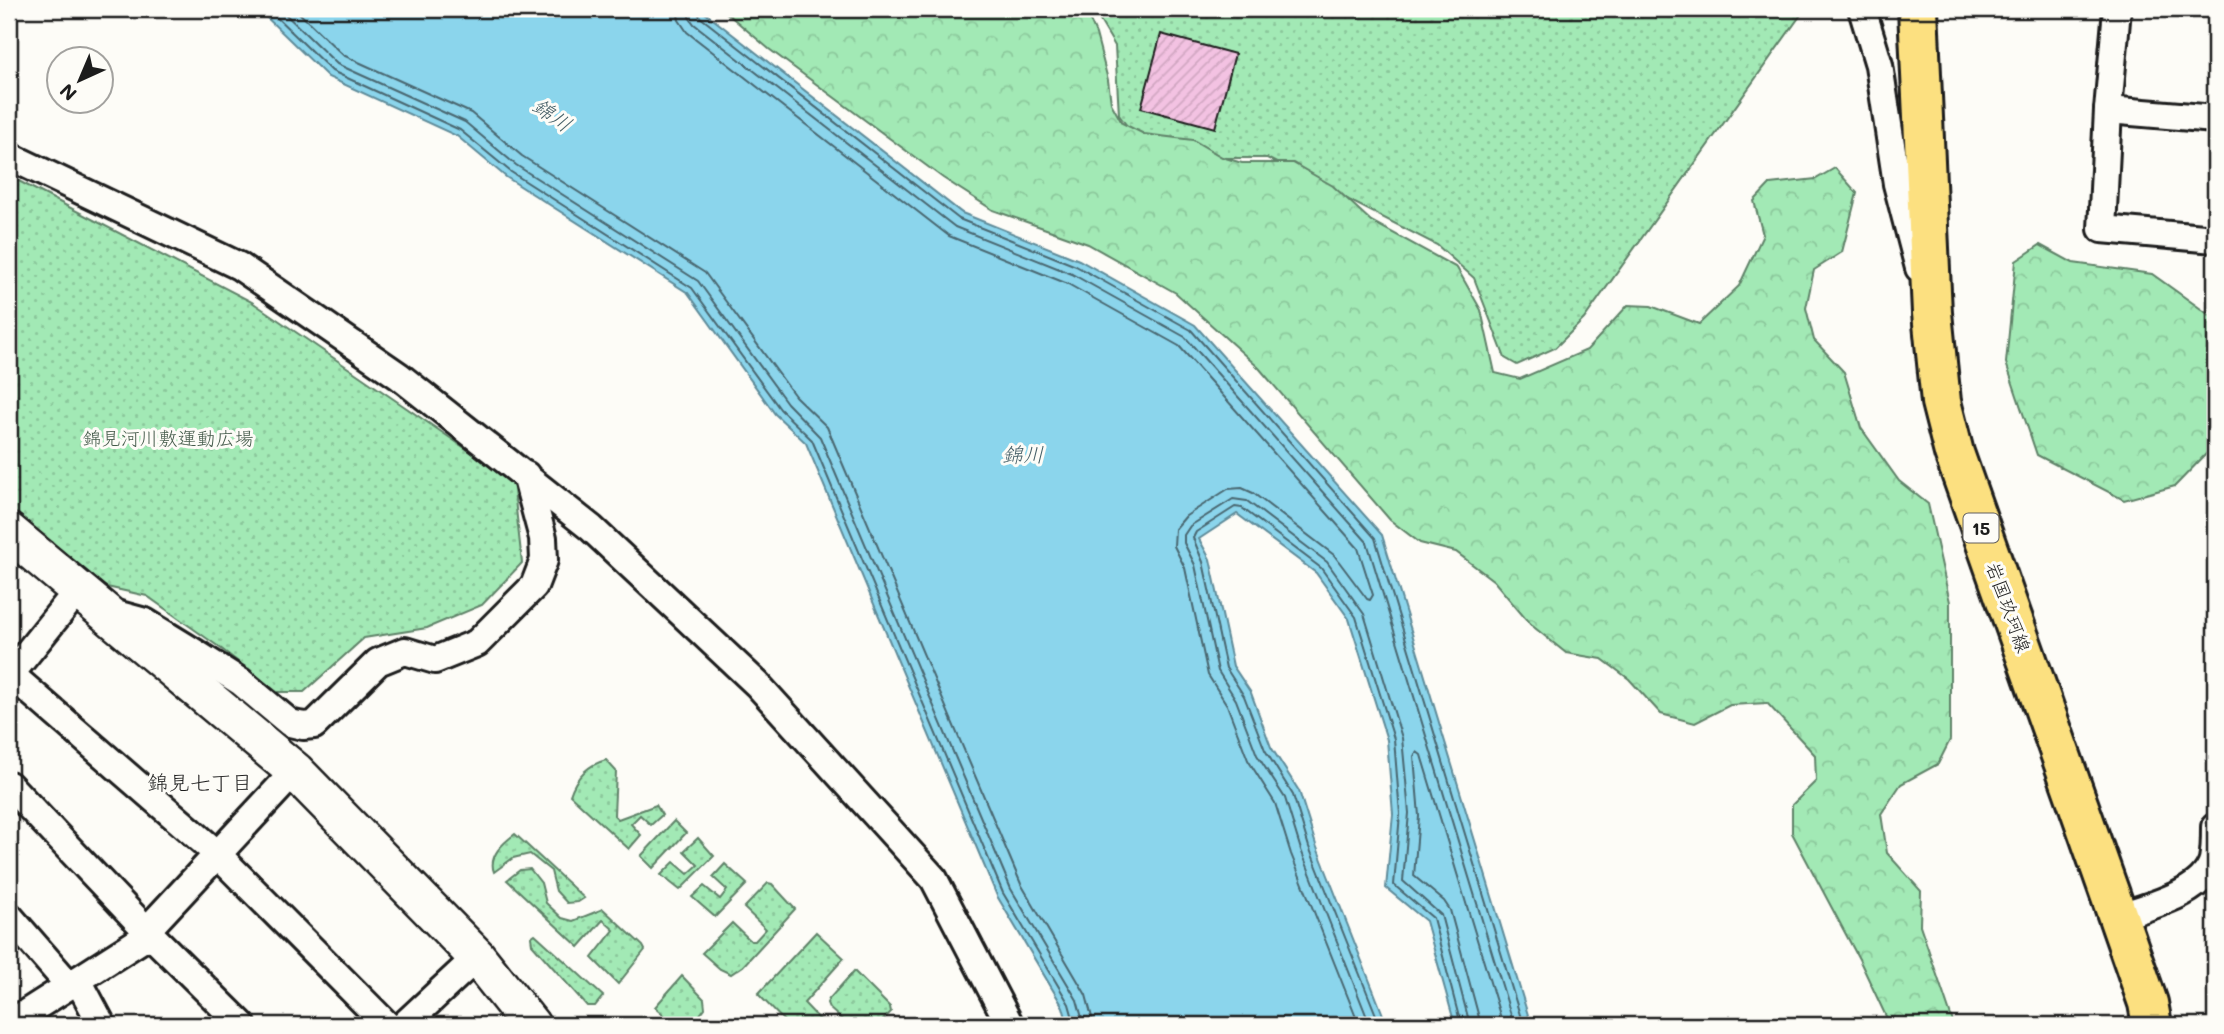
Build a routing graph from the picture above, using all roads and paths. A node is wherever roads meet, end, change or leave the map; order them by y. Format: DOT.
graph roads {
  1 [pos="1862,9"];
  2 [pos="1918,9"];
  3 [pos="2117,9"];
  4 [pos="2108,110"];
  5 [pos="2215,119"];
  6 [pos="9,156"];
  7 [pos="2215,239"];
  8 [pos="1932,313"];
  9 [pos="526,475"];
  10 [pos="9,532"];
  11 [pos="91,600"];
  12 [pos="9,675"];
  13 [pos="295,771"];
  14 [pos="9,785"];
  15 [pos="2215,827"];
  16 [pos="217,854"];
  17 [pos="9,916"];
  18 [pos="2118,917"];
  19 [pos="148,932"];
  20 [pos="477,957"];
  21 [pos="74,983"];
  22 [pos="9,1024"];
  23 [pos="102,1025"];
  24 [pos="242,1025"];
  25 [pos="387,1025"];
  26 [pos="404,1025"];
  27 [pos="531,1025"];
  28 [pos="1010,1025"];
  29 [pos="2152,1025"];
  1 -- 8 [label="street"];
  2 -- 8 [label="main road, 岩国玖珂線 / 15"];
  3 -- 4 [label="street"];
  4 -- 5 [label="street"];
  4 -- 7 [label="street"];
  6 -- 9 [label="street"];
  8 -- 18 [label="main road, 岩国玖珂線 / 15"];
  9 -- 11 [label="street"];
  9 -- 28 [label="street"];
  10 -- 11 [label="street"];
  11 -- 12 [label="street"];
  11 -- 13 [label="street"];
  12 -- 16 [label="street"];
  13 -- 16 [label="street"];
  13 -- 20 [label="street"];
  14 -- 19 [label="street"];
  15 -- 18 [label="street"];
  16 -- 19 [label="street"];
  16 -- 25 [label="street"];
  17 -- 21 [label="street"];
  18 -- 29 [label="main road, 岩国玖珂線 / 15"];
  19 -- 21 [label="street"];
  19 -- 24 [label="street"];
  20 -- 26 [label="street"];
  20 -- 27 [label="street"];
  21 -- 22 [label="street"];
  21 -- 23 [label="street"];
}
